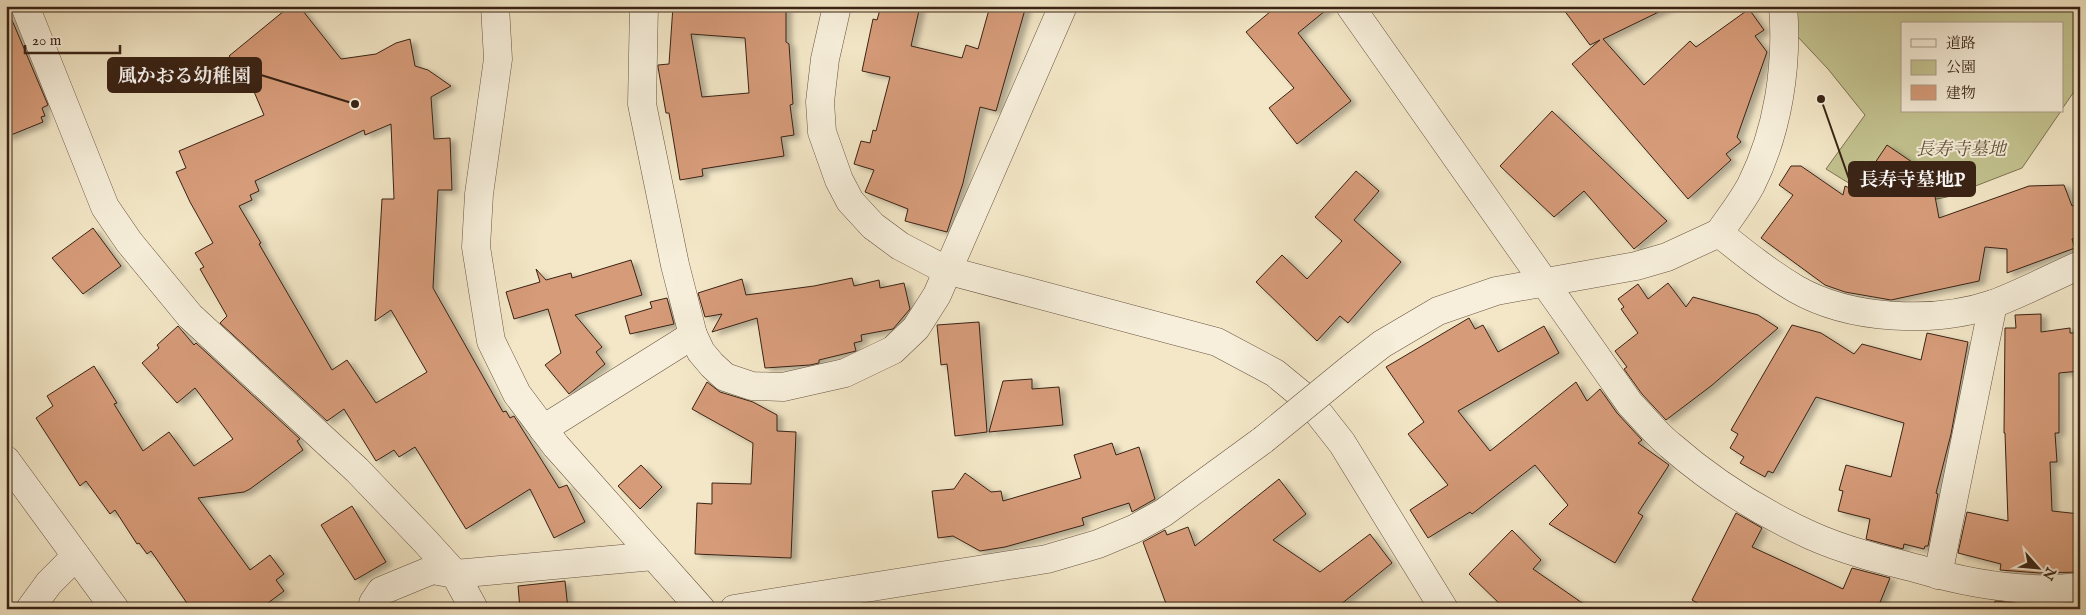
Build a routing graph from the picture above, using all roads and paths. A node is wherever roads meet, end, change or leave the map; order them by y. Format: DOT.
graph roads {
  1 [pos="25,6"];
  2 [pos="495,6"];
  3 [pos="644,6"];
  4 [pos="837,6"];
  5 [pos="1063,6"];
  6 [pos="1350,6"];
  7 [pos="1782,6"];
  8 [pos="1719,233"];
  9 [pos="2080,265"];
  10 [pos="946,270"];
  11 [pos="1543,282"];
  12 [pos="1993,304"];
  13 [pos="693,335"];
  14 [pos="543,429"];
  15 [pos="6,460"];
  16 [pos="76,556"];
  17 [pos="654,556"];
  18 [pos="455,574"];
  19 [pos="1938,575"];
  20 [pos="2080,587"];
  21 [pos="30,609"];
  22 [pos="115,609"];
  23 [pos="373,609"];
  24 [pos="474,609"];
  25 [pos="702,609"];
  26 [pos="734,609"];
  27 [pos="1444,609"];
  1 -- 18 [label="street"];
  2 -- 14 [label="street"];
  3 -- 13 [label="street"];
  4 -- 10 [label="street"];
  5 -- 10 [label="street"];
  6 -- 11 [label="street"];
  7 -- 8 [label="street"];
  8 -- 11 [label="street"];
  8 -- 12 [label="street"];
  9 -- 12 [label="street"];
  10 -- 13 [label="street"];
  10 -- 27 [label="street"];
  11 -- 19 [label="street"];
  11 -- 26 [label="street, bridge"];
  12 -- 19 [label="street"];
  13 -- 14 [label="street"];
  14 -- 17 [label="street"];
  15 -- 16 [label="street"];
  16 -- 21 [label="street"];
  16 -- 22 [label="street"];
  17 -- 18 [label="street"];
  17 -- 25 [label="street"];
  18 -- 23 [label="street"];
  18 -- 24 [label="street"];
  19 -- 20 [label="street"];
}
